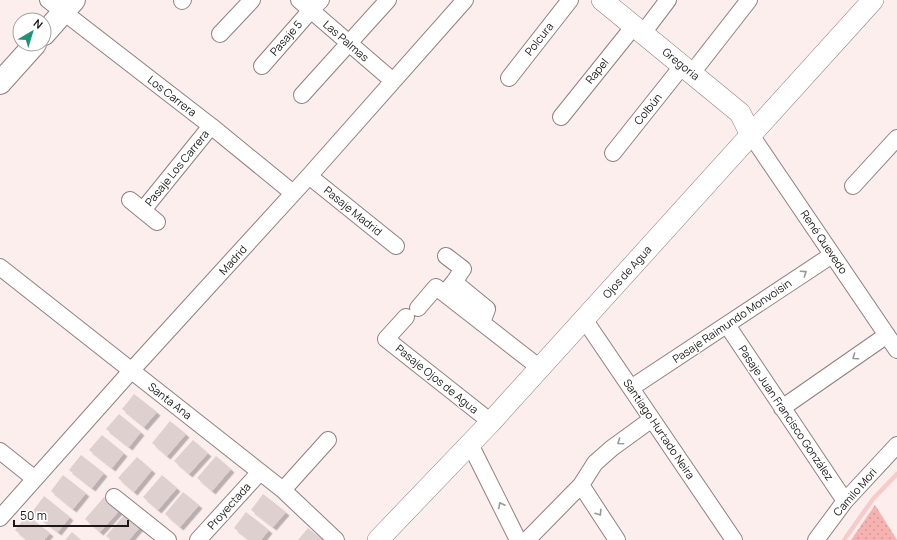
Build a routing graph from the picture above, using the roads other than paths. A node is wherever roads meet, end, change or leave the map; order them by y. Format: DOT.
graph roads {
  1 [pos="252,0"];
  2 [pos="388,0"];
  3 [pos="465,0"];
  4 [pos="570,0"];
  5 [pos="602,0"];
  6 [pos="668,0"];
  7 [pos="749,0"];
  8 [pos="873,0"];
  9 [pos="310,3"];
  10 [pos="62,4"];
  11 [pos="52,21"];
  12 [pos="638,29"];
  13 [pos="220,34"];
  14 [pos="349,44"];
  15 [pos="27,52"];
  16 [pos="262,66"];
  17 [pos="688,69"];
  18 [pos="508,78"];
  19 [pos="1,80"];
  20 [pos="393,81"];
  21 [pos="302,95"];
  22 [pos="560,117"];
  23 [pos="211,126"];
  24 [pos="751,135"];
  25 [pos="897,138"];
  26 [pos="613,153"];
  27 [pos="310,176"];
  28 [pos="853,186"];
  29 [pos="293,193"];
  30 [pos="130,200"];
  31 [pos="143,210"];
  32 [pos="157,222"];
  33 [pos="396,246"];
  34 [pos="832,255"];
  35 [pos="446,256"];
  36 [pos="0,267"];
  37 [pos="449,288"];
  38 [pos="584,319"];
  39 [pos="727,325"];
  40 [pos="887,335"];
  41 [pos="897,350"];
  42 [pos="540,368"];
  43 [pos="131,371"];
  44 [pos="631,388"];
  45 [pos="782,408"];
  46 [pos="652,419"];
  47 [pos="491,422"];
  48 [pos="328,440"];
  49 [pos="470,444"];
  50 [pos="897,446"];
  51 [pos="0,451"];
  52 [pos="260,472"];
  53 [pos="35,479"];
  54 [pos="581,485"];
  55 [pos="283,490"];
  56 [pos="114,497"];
  57 [pos="845,500"];
  58 [pos="0,518"];
  59 [pos="168,540"];
  60 [pos="198,540"];
  61 [pos="336,540"];
  62 [pos="378,540"];
  63 [pos="518,540"];
  64 [pos="527,540"];
  65 [pos="617,540"];
  66 [pos="734,540"];
  67 [pos="816,540"];
  1 -- 13 [label="street"];
  2 -- 14 [label="street"];
  3 -- 20 [label="street, Madrid"];
  4 -- 18 [label="street, Polcura"];
  5 -- 12 [label="street, Gregoria"];
  6 -- 12 [label="street, Rapel"];
  7 -- 17 [label="street, Colbún"];
  8 -- 24 [label="street, Ojos de Agua"];
  9 -- 14 [label="street, Las Palmas"];
  9 -- 16 [label="street, Pasaje 5"];
  10 -- 11 [label="main road"];
  10 -- 23 [label="street, Los Carrera"];
  12 -- 17 [label="street, Gregoria"];
  12 -- 22 [label="street, Rapel"];
  14 -- 20 [label="street, Las Palmas"];
  14 -- 21 [label="street"];
  15 -- 19 [label="main road"];
  17 -- 24 [label="street, Gregoria"];
  17 -- 26 [label="street, Colbún"];
  20 -- 27 [label="street, Madrid"];
  23 -- 29 [label="street, Los Carrera"];
  23 -- 31 [label="street, Pasaje Los Carrera"];
  24 -- 34 [label="street, René Quevedo"];
  24 -- 38 [label="street, Ojos de Agua"];
  25 -- 28 [label="street"];
  27 -- 29 [label="street, Madrid"];
  27 -- 33 [label="street, Pasaje Madrid"];
  29 -- 43 [label="street, Madrid"];
  30 -- 31 [label="street, Pasaje Los Carrera"];
  31 -- 32 [label="street, Pasaje Los Carrera"];
  39 -- 34 [label="street, Pasaje Raimundo Monvoisin, one-way"];
  34 -- 40 [label="street, René Quevedo"];
  35 -- 37 [label="street"];
  36 -- 43 [label="street, Santa Ana"];
  37 -- 42 [label="street"];
  37 -- 47 [label="street, Pasaje Ojos de Agua"];
  38 -- 42 [label="street, Ojos de Agua"];
  38 -- 44 [label="street, Santiago Hurtado Neira"];
  39 -- 44 [label="street, Pasaje Raimundo Monvoisin"];
  39 -- 45 [label="street, Pasaje Juan Francisco González"];
  40 -- 41 [label="street, René Quevedo"];
  40 -- 45 [label="street, one-way"];
  42 -- 47 [label="street, Ojos de Agua"];
  43 -- 52 [label="street, Santa Ana"];
  43 -- 53 [label="street, Madrid"];
  44 -- 46 [label="street, Santiago Hurtado Neira"];
  45 -- 57 [label="street, Pasaje Juan Francisco González"];
  46 -- 54 [label="street, one-way"];
  46 -- 66 [label="street, Santiago Hurtado Neira"];
  47 -- 49 [label="street, Ojos de Agua"];
  48 -- 55 [label="street"];
  49 -- 62 [label="street, Ojos de Agua"];
  63 -- 49 [label="street, one-way"];
  50 -- 57 [label="street, Camilo Mori"];
  51 -- 53 [label="street"];
  52 -- 55 [label="street, Santa Ana"];
  52 -- 60 [label="street, Proyectada"];
  53 -- 58 [label="street, Madrid"];
  54 -- 64 [label="street"];
  54 -- 65 [label="street, one-way"];
  55 -- 61 [label="street, Santa Ana"];
  56 -- 59 [label="street"];
  57 -- 67 [label="street, Camilo Mori"];
}
